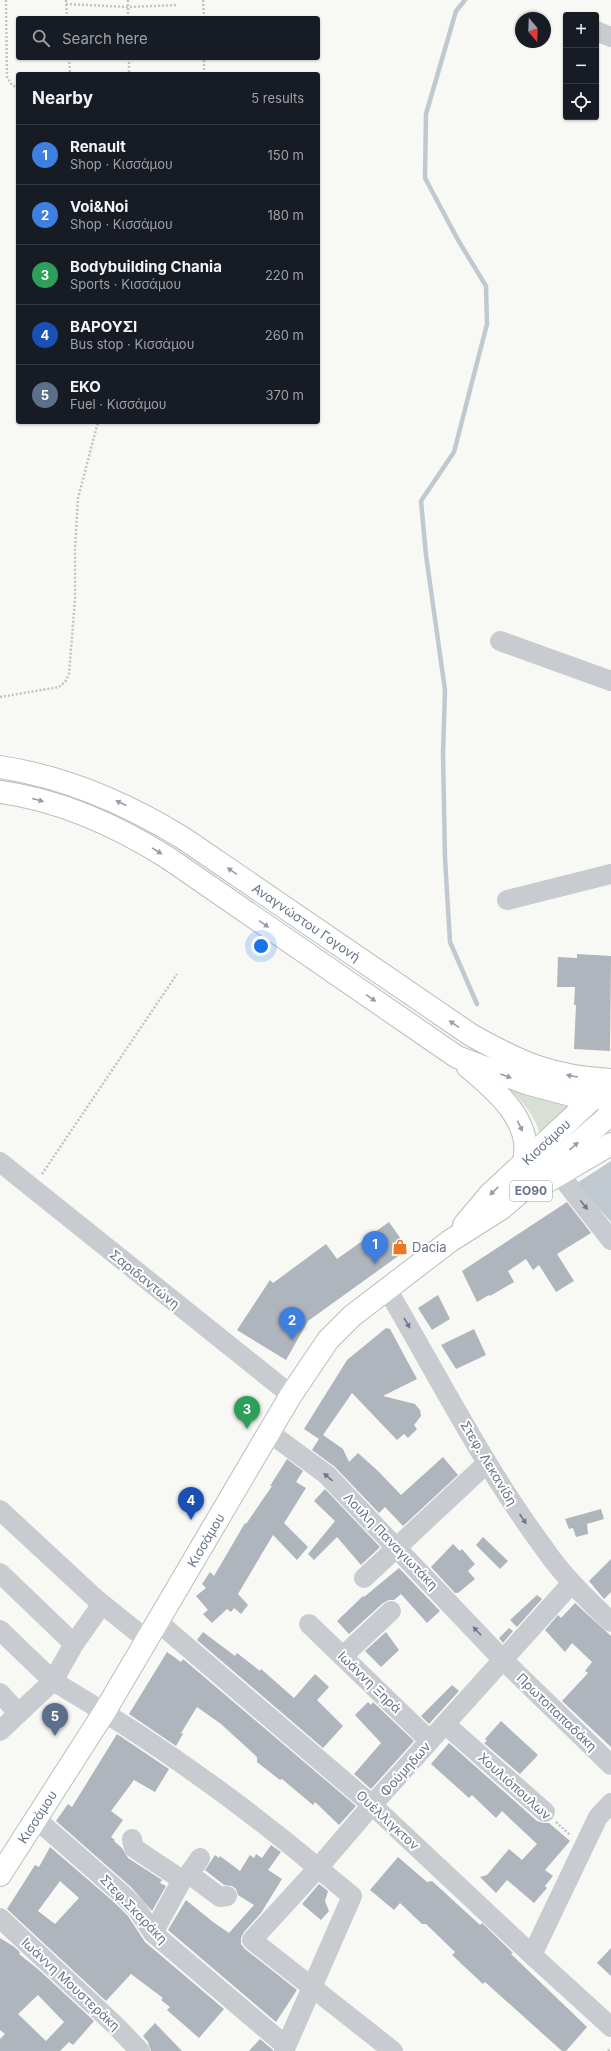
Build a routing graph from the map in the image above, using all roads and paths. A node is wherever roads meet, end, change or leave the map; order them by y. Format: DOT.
graph roads {
  1 [pos="6,0"];
  2 [pos="66,0"];
  3 [pos="128,0"];
  4 [pos="203,0"];
  5 [pos="66,4"];
  6 [pos="178,5"];
  7 [pos="128,7"];
  8 [pos="67,16"];
  9 [pos="128,16"];
  10 [pos="204,16"];
  11 [pos="599,32"];
  12 [pos="611,37"];
  13 [pos="69,60"];
  14 [pos="129,60"];
  15 [pos="204,60"];
  16 [pos="70,72"];
  17 [pos="129,72"];
  18 [pos="204,72"];
  19 [pos="16,87"];
  20 [pos="97,424"];
  21 [pos="500,641"];
  22 [pos="611,681"];
  23 [pos="0,697"];
  24 [pos="0,767"];
  25 [pos="0,792"];
  26 [pos="611,874"];
  27 [pos="507,900"];
  28 [pos="177,974"];
  29 [pos="457,1057"];
  30 [pos="611,1080"];
  31 [pos="603,1099"];
  32 [pos="611,1114"];
  33 [pos="611,1144"];
  34 [pos="0,1162"];
  35 [pos="523,1164"];
  36 [pos="560,1175"];
  37 [pos="33,1188"];
  38 [pos="502,1208"];
  39 [pos="611,1240"];
  40 [pos="450,1241"];
  41 [pos="387,1289"];
  42 [pos="291,1395"];
  43 [pos="270,1433"];
  44 [pos="487,1462"];
  45 [pos="0,1510"];
  46 [pos="397,1547"];
  47 [pos="0,1573"];
  48 [pos="364,1578"];
  49 [pos="572,1583"];
  50 [pos="102,1604"];
  51 [pos="391,1611"];
  52 [pos="611,1622"];
  53 [pos="309,1624"];
  54 [pos="0,1630"];
  55 [pos="152,1631"];
  56 [pos="74,1644"];
  57 [pos="343,1656"];
  58 [pos="503,1660"];
  59 [pos="53,1681"];
  60 [pos="0,1692"];
  61 [pos="105,1711"];
  62 [pos="18,1714"];
  63 [pos="445,1724"];
  64 [pos="0,1731"];
  65 [pos="430,1741"];
  66 [pos="611,1765"];
  67 [pos="611,1803"];
  68 [pos="372,1805"];
  69 [pos="545,1812"];
  70 [pos="36,1819"];
  71 [pos="132,1839"];
  72 [pos="584,1848"];
  73 [pos="200,1858"];
  74 [pos="318,1868"];
  75 [pos="0,1875"];
  76 [pos="185,1879"];
  77 [pos="227,1896"];
  78 [pos="0,1918"];
  79 [pos="153,1933"];
  80 [pos="532,1955"];
  81 [pos="312,1987"];
  82 [pos="611,2027"];
  83 [pos="285,2048"];
  84 [pos="611,2048"];
  85 [pos="140,2051"];
  86 [pos="392,2051"];
  87 [pos="608,2051"];
  1 -- 19 [label="path"];
  2 -- 5 [label="path"];
  3 -- 7 [label="path"];
  4 -- 10 [label="path"];
  5 -- 7 [label="path"];
  5 -- 8 [label="path"];
  6 -- 7 [label="path"];
  7 -- 9 [label="path"];
  11 -- 12 [label="street"];
  13 -- 16 [label="path"];
  14 -- 17 [label="path"];
  15 -- 18 [label="path"];
  20 -- 23 [label="path"];
  21 -- 22 [label="street"];
  30 -- 24 [label="main road, Αναγνώστου Γογονή, one-way"];
  25 -- 29 [label="main road, Αναγνώστου Γογονή, one-way"];
  26 -- 27 [label="street"];
  28 -- 37 [label="path"];
  29 -- 31 [label="main road, Αναγνώστου Γογονή, one-way"];
  29 -- 35 [label="main road, one-way"];
  30 -- 31 [label="main road, Κισσάμου / ΕΟ90"];
  31 -- 35 [label="main road, Κισσάμου / ΕΟ90"];
  38 -- 32 [label="main road, Κισσάμου / ΕΟ90, one-way"];
  33 -- 36 [label="main road, ΕΟ90"];
  34 -- 37 [label="street, Σαριδαντώνη"];
  35 -- 40 [label="main road, Κισσάμου / ΕΟ90, one-way"];
  36 -- 38 [label="main road, ΕΟ90"];
  36 -- 39 [label="street, one-way"];
  37 -- 42 [label="street, Σαριδαντώνη"];
  38 -- 40 [label="main road, Κισσάμου / ΕΟ90"];
  40 -- 41 [label="main road, Κισσάμου / ΕΟ90"];
  41 -- 42 [label="main road, Κισσάμου / ΕΟ90"];
  41 -- 44 [label="street, Στεφ. Λεκανίδη, one-way"];
  42 -- 43 [label="main road, Κισσάμου / ΕΟ90"];
  46 -- 43 [label="street, Λουλη Παναγιωτάκη, one-way"];
  43 -- 55 [label="main road, Κισσάμου / ΕΟ90"];
  44 -- 46 [label="street"];
  44 -- 49 [label="street, Στεφ. Λεκανίδη, one-way"];
  45 -- 50 [label="street, Ουέλλιγκτον"];
  46 -- 48 [label="street"];
  58 -- 46 [label="street, Λουλη Παναγιωτάκη, one-way"];
  47 -- 56 [label="street"];
  49 -- 52 [label="street, Στεφ. Λεκανίδη"];
  49 -- 58 [label="street, Φούμηδων"];
  50 -- 55 [label="street, Ουέλλιγκτον"];
  50 -- 56 [label="street"];
  51 -- 57 [label="street"];
  53 -- 57 [label="street, Ιωάννη Ξηρά"];
  54 -- 59 [label="street"];
  55 -- 61 [label="main road, Κισσάμου / ΕΟ90"];
  55 -- 68 [label="street, Ουέλλιγκτον"];
  56 -- 59 [label="street"];
  57 -- 65 [label="street, Ιωάννη Ξηρά"];
  58 -- 63 [label="street, Φούμηδων"];
  58 -- 66 [label="street, Πρωτοπαπαδάκη"];
  59 -- 61 [label="street"];
  59 -- 62 [label="street"];
  60 -- 62 [label="street"];
  61 -- 70 [label="main road, Κισσάμου / ΕΟ90"];
  61 -- 74 [label="street"];
  62 -- 64 [label="street"];
  63 -- 65 [label="street, Φούμηδων"];
  63 -- 69 [label="street, Χουλιόπουλων"];
  65 -- 68 [label="street, Φούμηδων"];
  67 -- 72 [label="street"];
  68 -- 74 [label="street, Φούμηδων"];
  68 -- 80 [label="street, Ουέλλιγκτον"];
  69 -- 72 [label="path, Χουλιόπουλων"];
  70 -- 75 [label="main road, Κισσάμου / ΕΟ90"];
  70 -- 79 [label="street, Στεφ.Σκαράκη"];
  71 -- 76 [label="street"];
  72 -- 80 [label="street"];
  73 -- 76 [label="street"];
  74 -- 81 [label="street"];
  74 -- 81 [label="street, Φούμηδων"];
  76 -- 77 [label="street"];
  76 -- 79 [label="street"];
  78 -- 85 [label="street, Ιωάννη Μουστεράκη"];
  79 -- 83 [label="street, Στεφ.Σκαράκη"];
  80 -- 82 [label="street, Ουέλλιγκτον"];
  81 -- 83 [label="street"];
  81 -- 86 [label="street"];
  84 -- 87 [label="path"];
}
